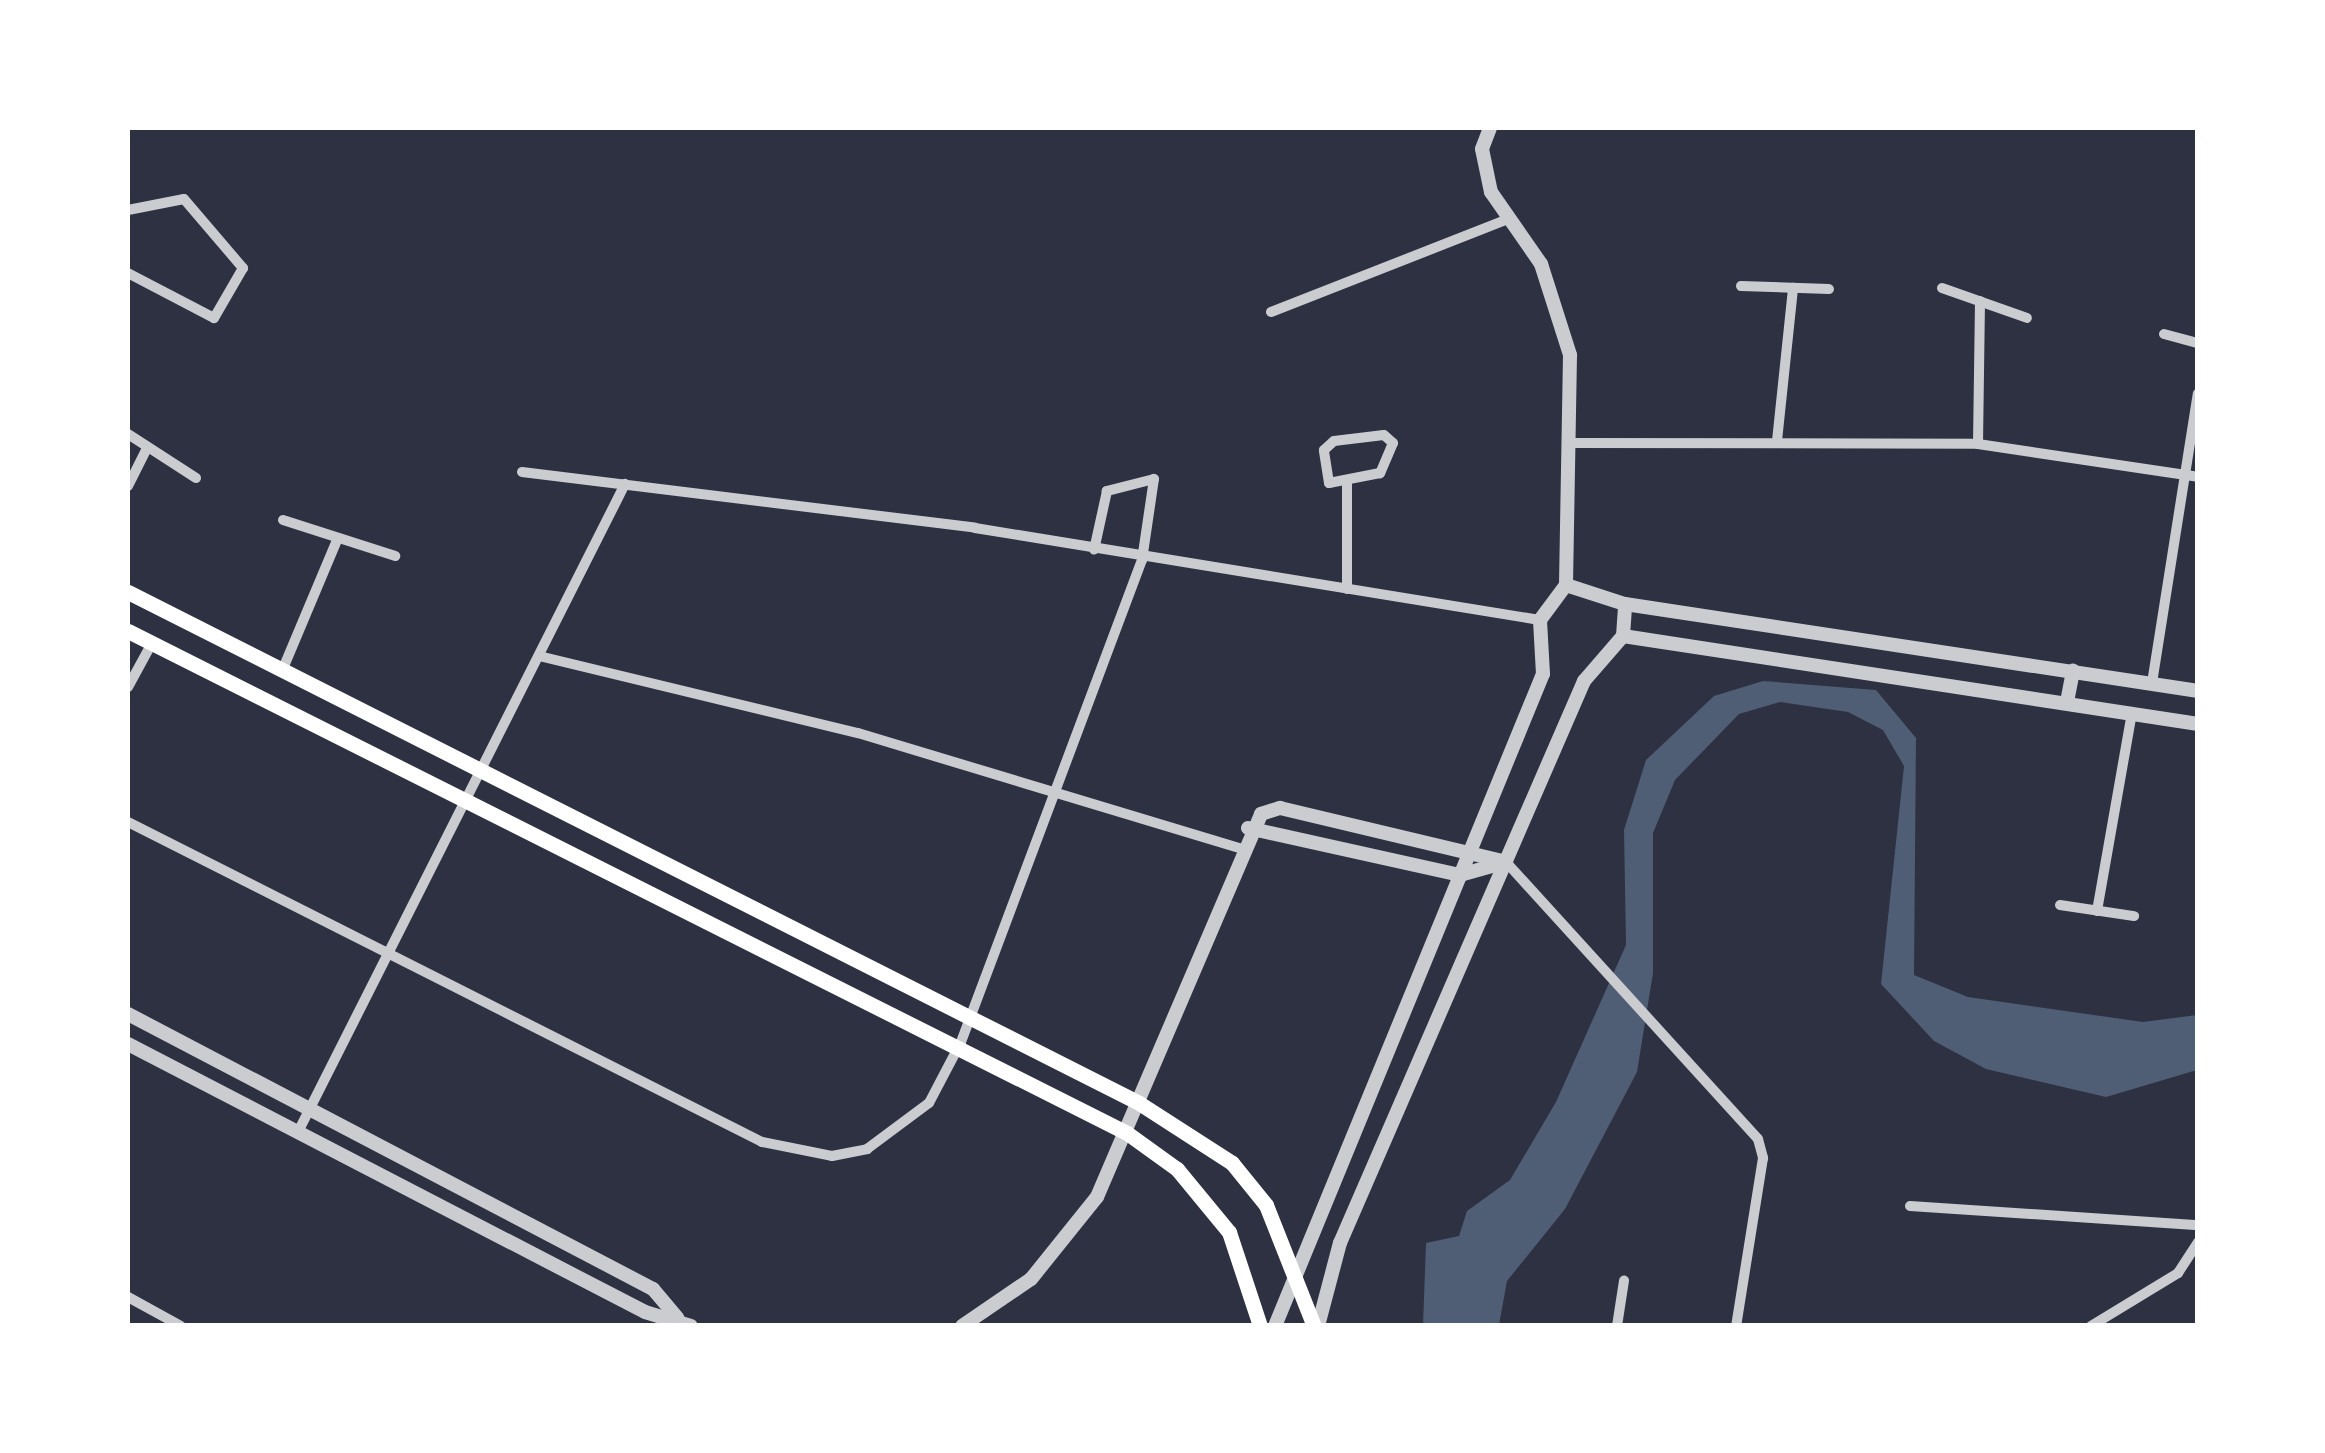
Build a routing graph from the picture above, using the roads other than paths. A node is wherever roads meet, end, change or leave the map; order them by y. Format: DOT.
graph roads {
  1 [pos="1490,128"];
  2 [pos="128,210"];
  3 [pos="1508,219"];
  4 [pos="128,273"];
  5 [pos="1741,286"];
  6 [pos="1793,288"];
  7 [pos="1942,288"];
  8 [pos="1830,289"];
  9 [pos="1980,301"];
  10 [pos="1271,312"];
  11 [pos="2026,318"];
  12 [pos="2164,334"];
  13 [pos="2198,343"];
  14 [pos="2198,394"];
  15 [pos="128,434"];
  16 [pos="1777,441"];
  17 [pos="1571,443"];
  18 [pos="1978,444"];
  19 [pos="147,448"];
  20 [pos="522,472"];
  21 [pos="2179,474"];
  22 [pos="2198,477"];
  23 [pos="196,478"];
  24 [pos="625,484"];
  25 [pos="1347,484"];
  26 [pos="128,486"];
  27 [pos="283,520"];
  28 [pos="338,538"];
  29 [pos="1094,550"];
  30 [pos="395,556"];
  31 [pos="1142,560"];
  32 [pos="1566,585"];
  33 [pos="1347,589"];
  34 [pos="128,592"];
  35 [pos="1624,604"];
  36 [pos="1540,620"];
  37 [pos="128,631"];
  38 [pos="1622,636"];
  39 [pos="152,643"];
  40 [pos="538,656"];
  41 [pos="2073,671"];
  42 [pos="282,672"];
  43 [pos="2152,682"];
  44 [pos="128,687"];
  45 [pos="2198,691"];
  46 [pos="2067,702"];
  47 [pos="2132,713"];
  48 [pos="2198,724"];
  49 [pos="477,775"];
  50 [pos="1053,792"];
  51 [pos="464,808"];
  52 [pos="128,822"];
  53 [pos="1248,828"];
  54 [pos="1240,848"];
  55 [pos="1470,851"];
  56 [pos="1506,862"];
  57 [pos="1460,875"];
  58 [pos="2060,905"];
  59 [pos="2097,910"];
  60 [pos="2134,916"];
  61 [pos="389,953"];
  62 [pos="972,1012"];
  63 [pos="128,1014"];
  64 [pos="961,1042"];
  65 [pos="128,1044"];
  66 [pos="1139,1104"];
  67 [pos="309,1109"];
  68 [pos="298,1132"];
  69 [pos="1127,1133"];
  70 [pos="1910,1206"];
  71 [pos="2198,1226"];
  72 [pos="2198,1242"];
  73 [pos="1297,1272"];
  74 [pos="1624,1281"];
  75 [pos="128,1297"];
  76 [pos="684,1322"];
  77 [pos="181,1326"];
  78 [pos="962,1326"];
  79 [pos="1260,1326"];
  80 [pos="1276,1326"];
  81 [pos="1316,1326"];
  82 [pos="1617,1326"];
  83 [pos="1736,1326"];
  84 [pos="2092,1326"];
  1 -- 3 [label="street"];
  2 -- 4 [label="street"];
  3 -- 10 [label="street"];
  3 -- 17 [label="street"];
  5 -- 6 [label="street"];
  6 -- 8 [label="street"];
  6 -- 16 [label="street"];
  7 -- 9 [label="street"];
  9 -- 11 [label="street"];
  9 -- 18 [label="street"];
  12 -- 13 [label="street"];
  14 -- 21 [label="street"];
  15 -- 19 [label="street"];
  16 -- 17 [label="street"];
  16 -- 18 [label="street"];
  17 -- 32 [label="street"];
  18 -- 21 [label="street"];
  19 -- 23 [label="street"];
  19 -- 26 [label="street"];
  20 -- 24 [label="street"];
  21 -- 22 [label="street"];
  21 -- 43 [label="street"];
  24 -- 29 [label="street"];
  24 -- 40 [label="street"];
  25 -- 25 [label="street"];
  25 -- 33 [label="street"];
  27 -- 28 [label="street"];
  28 -- 30 [label="street"];
  28 -- 42 [label="street"];
  29 -- 31 [label="street"];
  29 -- 31 [label="street"];
  31 -- 33 [label="street"];
  31 -- 50 [label="street"];
  32 -- 35 [label="street"];
  32 -- 36 [label="street"];
  33 -- 36 [label="street"];
  34 -- 42 [label="main road"];
  35 -- 38 [label="street"];
  35 -- 41 [label="street"];
  36 -- 55 [label="street"];
  37 -- 39 [label="main road"];
  38 -- 46 [label="street"];
  38 -- 56 [label="street"];
  39 -- 44 [label="street"];
  39 -- 51 [label="main road"];
  40 -- 49 [label="street"];
  40 -- 50 [label="street"];
  41 -- 43 [label="street"];
  41 -- 46 [label="street"];
  42 -- 49 [label="main road"];
  43 -- 45 [label="street"];
  46 -- 47 [label="street"];
  47 -- 48 [label="street"];
  47 -- 59 [label="street"];
  49 -- 51 [label="street"];
  49 -- 62 [label="main road"];
  50 -- 54 [label="street"];
  50 -- 62 [label="street"];
  51 -- 61 [label="street"];
  51 -- 64 [label="main road"];
  52 -- 61 [label="street"];
  53 -- 54 [label="street"];
  53 -- 55 [label="street"];
  53 -- 57 [label="street"];
  54 -- 66 [label="street"];
  55 -- 56 [label="street"];
  55 -- 57 [label="street"];
  56 -- 57 [label="street"];
  56 -- 81 [label="street"];
  56 -- 83 [label="street"];
  57 -- 73 [label="street"];
  58 -- 59 [label="street"];
  59 -- 60 [label="street"];
  61 -- 64 [label="street"];
  61 -- 67 [label="street"];
  62 -- 64 [label="street"];
  62 -- 66 [label="main road"];
  63 -- 67 [label="street"];
  64 -- 69 [label="main road"];
  65 -- 68 [label="street"];
  66 -- 69 [label="street"];
  66 -- 73 [label="main road"];
  67 -- 68 [label="street"];
  67 -- 76 [label="street"];
  68 -- 76 [label="street"];
  69 -- 78 [label="street"];
  69 -- 79 [label="main road"];
  70 -- 71 [label="street"];
  72 -- 84 [label="street"];
  73 -- 80 [label="street"];
  73 -- 81 [label="main road"];
  74 -- 82 [label="street"];
  75 -- 77 [label="street"];
}
